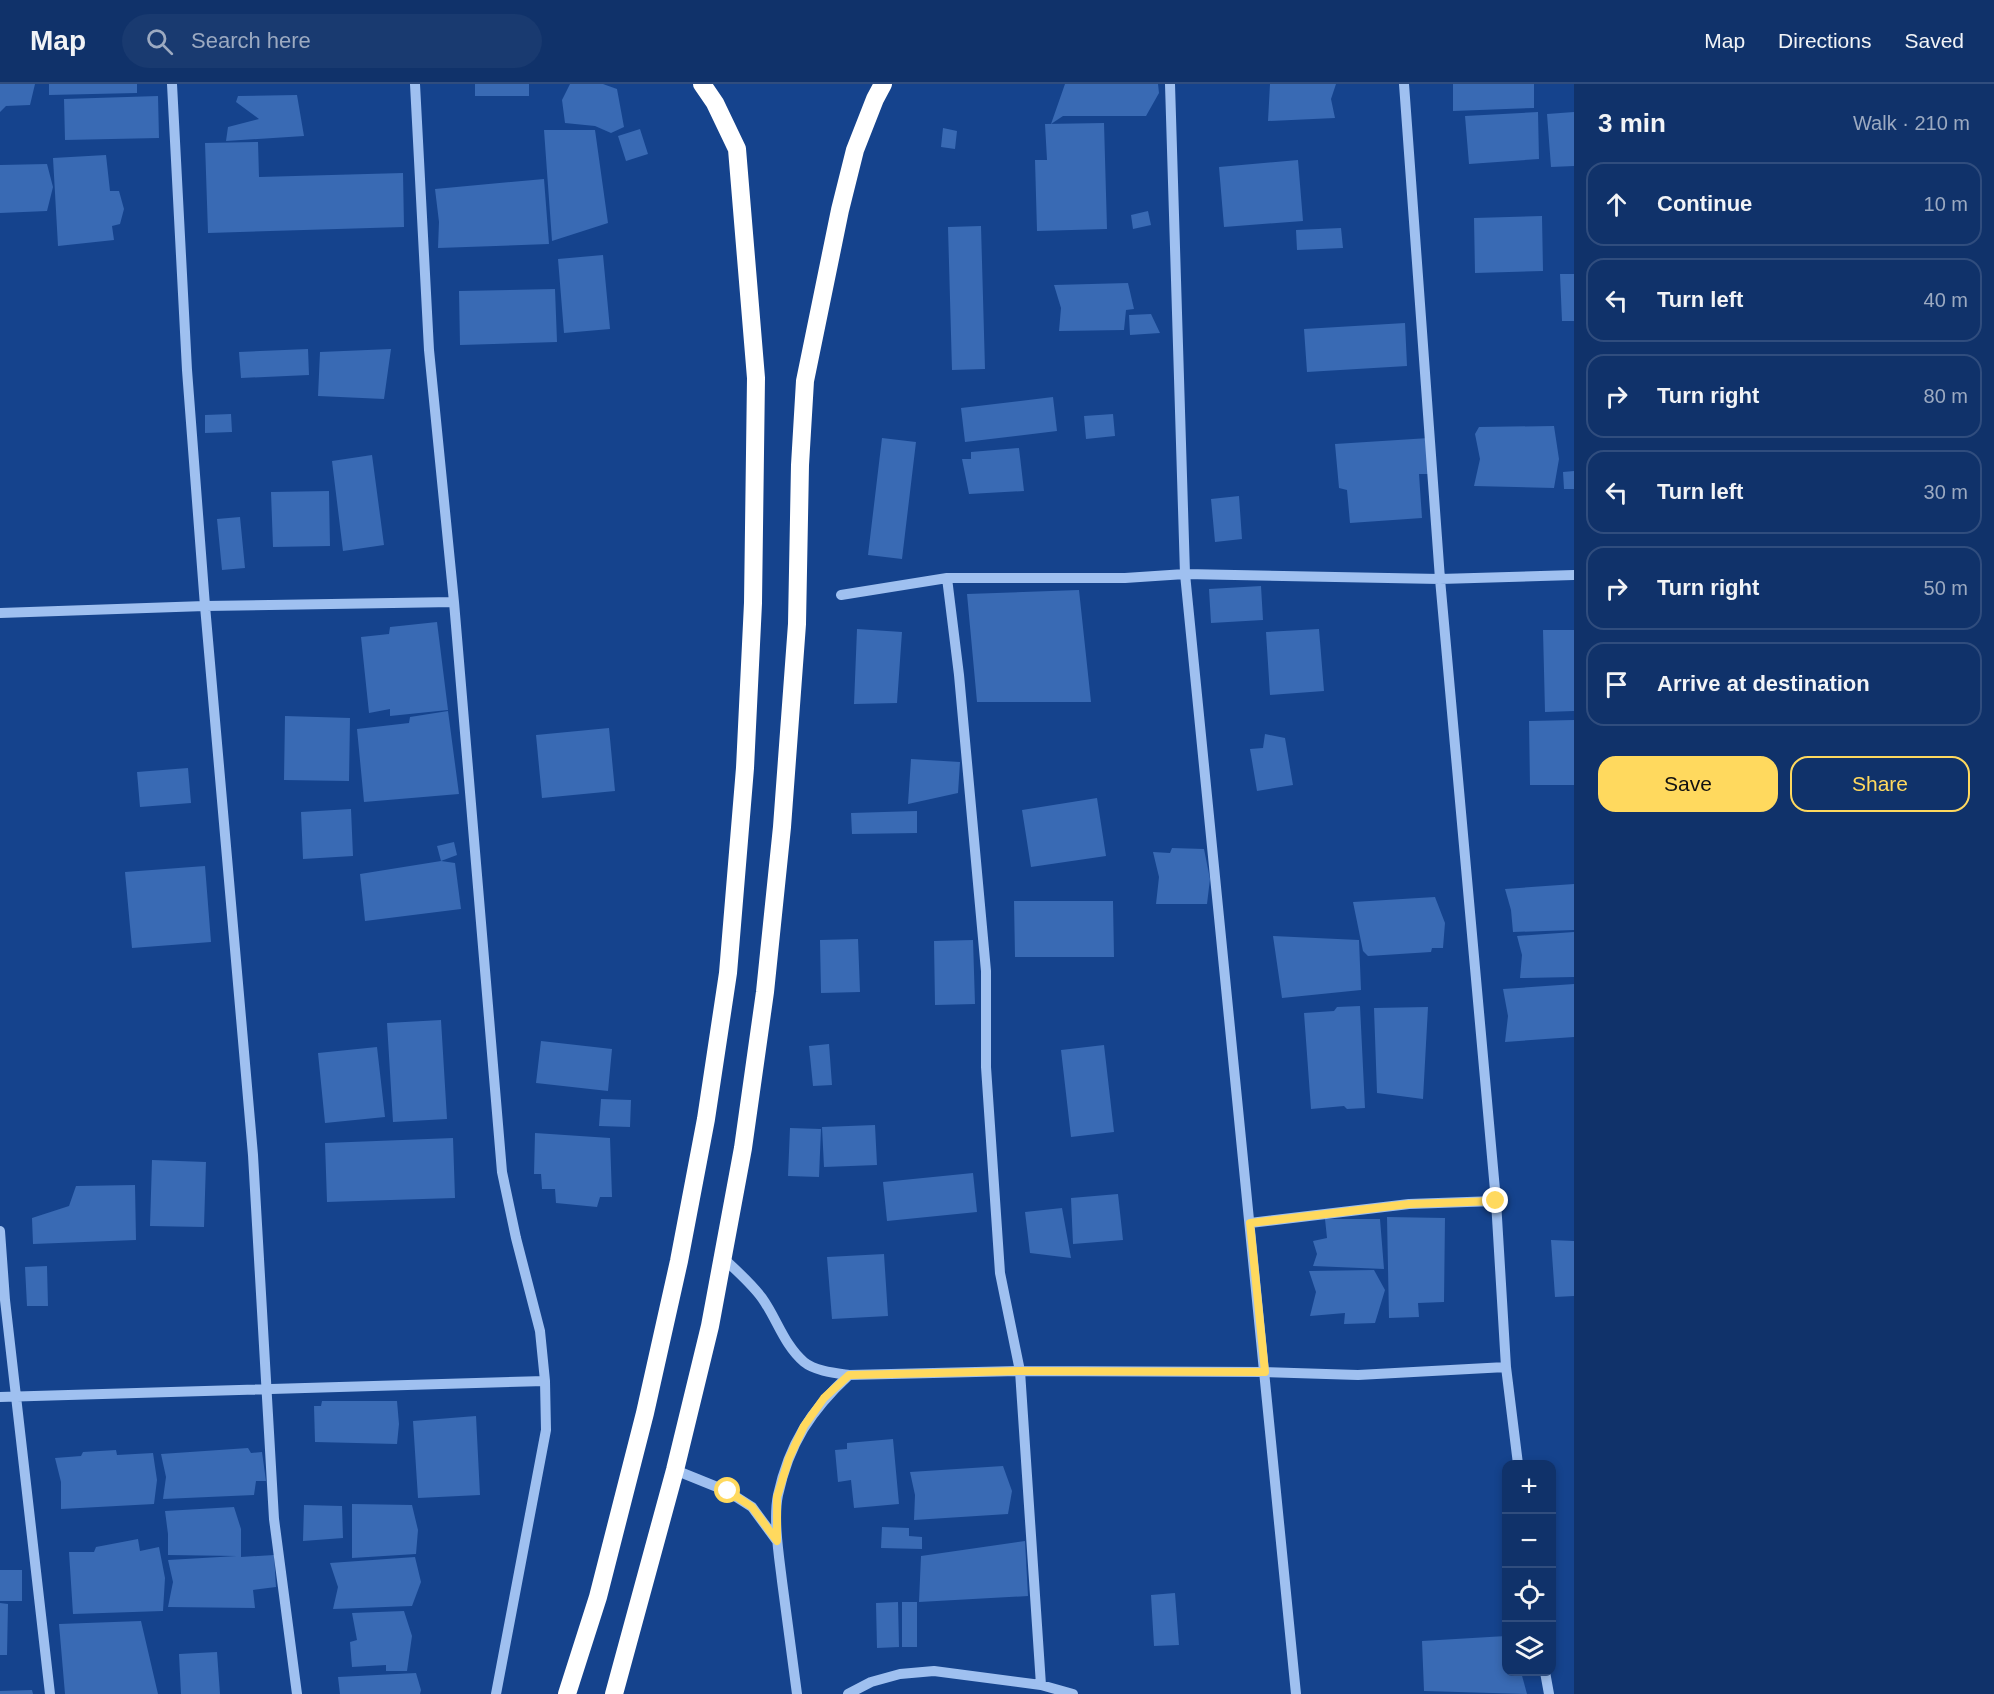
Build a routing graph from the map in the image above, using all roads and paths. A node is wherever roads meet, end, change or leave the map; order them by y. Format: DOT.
graph roads {
  1 [pos="172,84"];
  2 [pos="415,84"];
  3 [pos="702,84"];
  4 [pos="883,84"];
  5 [pos="1170,84"];
  6 [pos="1404,84"];
  7 [pos="1185,574"];
  8 [pos="1574,575"];
  9 [pos="947,578"];
  10 [pos="1440,579"];
  11 [pos="841,595"];
  12 [pos="454,602"];
  13 [pos="205,606"];
  14 [pos="0,613"];
  15 [pos="1496,1201"];
  16 [pos="1250,1223"];
  17 [pos="0,1231"];
  18 [pos="723,1258"];
  19 [pos="1506,1367"];
  20 [pos="1020,1371"];
  21 [pos="1265,1372"];
  22 [pos="849,1375"];
  23 [pos="545,1381"];
  24 [pos="267,1389"];
  25 [pos="0,1396"];
  26 [pos="16,1396"];
  27 [pos="1518,1460"];
  28 [pos="675,1470"];
  29 [pos="777,1541"];
  30 [pos="1546,1676"];
  31 [pos="1041,1685"];
  32 [pos="50,1694"];
  33 [pos="297,1694"];
  34 [pos="496,1694"];
  35 [pos="567,1694"];
  36 [pos="614,1694"];
  37 [pos="796,1694"];
  38 [pos="848,1694"];
  39 [pos="1073,1694"];
  40 [pos="1296,1694"];
  41 [pos="1549,1694"];
  1 -- 13 [label="street"];
  2 -- 12 [label="street"];
  3 -- 35 [label="highway"];
  4 -- 18 [label="highway"];
  5 -- 7 [label="street"];
  6 -- 10 [label="street"];
  7 -- 9 [label="street"];
  7 -- 10 [label="street"];
  7 -- 16 [label="street"];
  8 -- 10 [label="street"];
  9 -- 11 [label="street"];
  9 -- 20 [label="street"];
  10 -- 15 [label="street"];
  12 -- 13 [label="street"];
  12 -- 23 [label="street"];
  13 -- 14 [label="street"];
  13 -- 24 [label="street"];
  15 -- 16 [label="street"];
  15 -- 19 [label="street"];
  16 -- 21 [label="street"];
  17 -- 26 [label="street"];
  18 -- 22 [label="street"];
  18 -- 28 [label="highway"];
  19 -- 21 [label="street"];
  19 -- 27 [label="street"];
  20 -- 21 [label="street"];
  20 -- 22 [label="street"];
  20 -- 31 [label="street"];
  21 -- 40 [label="street"];
  22 -- 29 [label="street"];
  23 -- 24 [label="street"];
  23 -- 34 [label="street"];
  24 -- 26 [label="street"];
  24 -- 33 [label="street"];
  25 -- 26 [label="street"];
  26 -- 32 [label="street"];
  28 -- 29 [label="street"];
  28 -- 36 [label="highway"];
  29 -- 37 [label="street"];
  30 -- 41 [label="street"];
  31 -- 38 [label="street"];
  31 -- 39 [label="street"];
}
